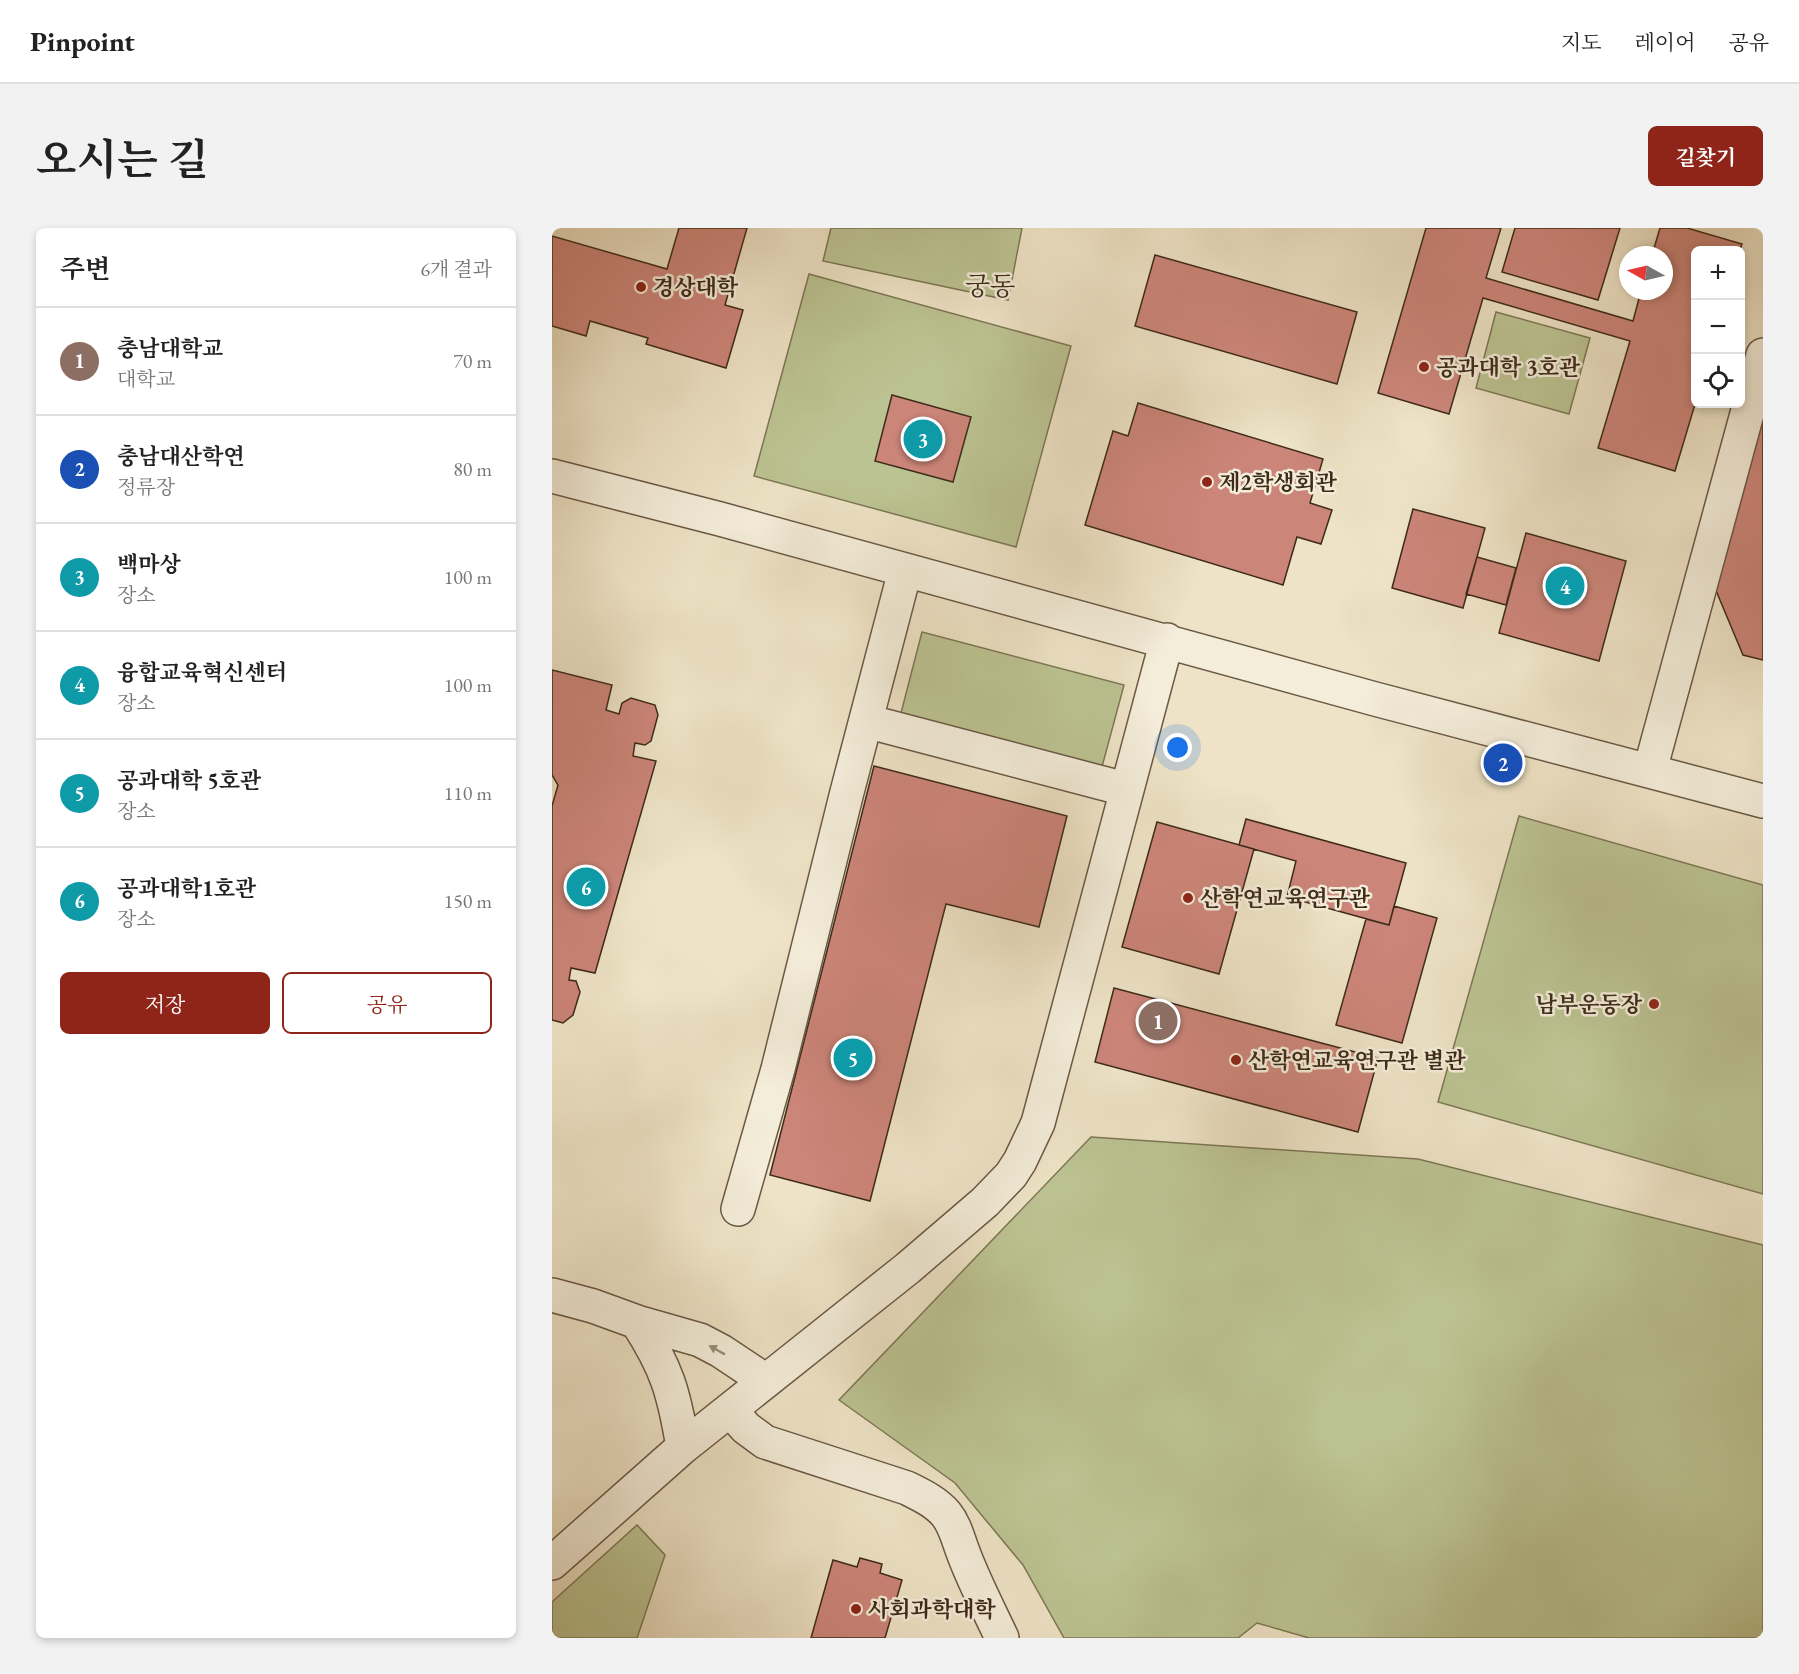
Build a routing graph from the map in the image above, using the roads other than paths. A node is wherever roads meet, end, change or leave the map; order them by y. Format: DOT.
graph roads {
  1 [pos="1763,355"];
  2 [pos="552,476"];
  3 [pos="905,571"];
  4 [pos="1167,640"];
  5 [pos="866,720"];
  6 [pos="1650,770"];
  7 [pos="1125,789"];
  8 [pos="1763,801"];
  9 [pos="738,1209"];
  10 [pos="552,1295"];
  11 [pos="637,1322"];
  12 [pos="766,1381"];
  13 [pos="730,1410"];
  14 [pos="683,1447"];
  15 [pos="552,1563"];
  16 [pos="1002,1638"];
  1 -- 6 [label="street"];
  2 -- 3 [label="street"];
  3 -- 4 [label="street"];
  3 -- 5 [label="street"];
  4 -- 6 [label="street"];
  4 -- 7 [label="street"];
  5 -- 7 [label="street"];
  5 -- 9 [label="street"];
  6 -- 8 [label="street"];
  7 -- 12 [label="street"];
  10 -- 11 [label="street"];
  12 -- 11 [label="street, one-way"];
  11 -- 14 [label="street"];
  12 -- 13 [label="street"];
  13 -- 14 [label="street"];
  13 -- 16 [label="street"];
  14 -- 15 [label="street"];
}
